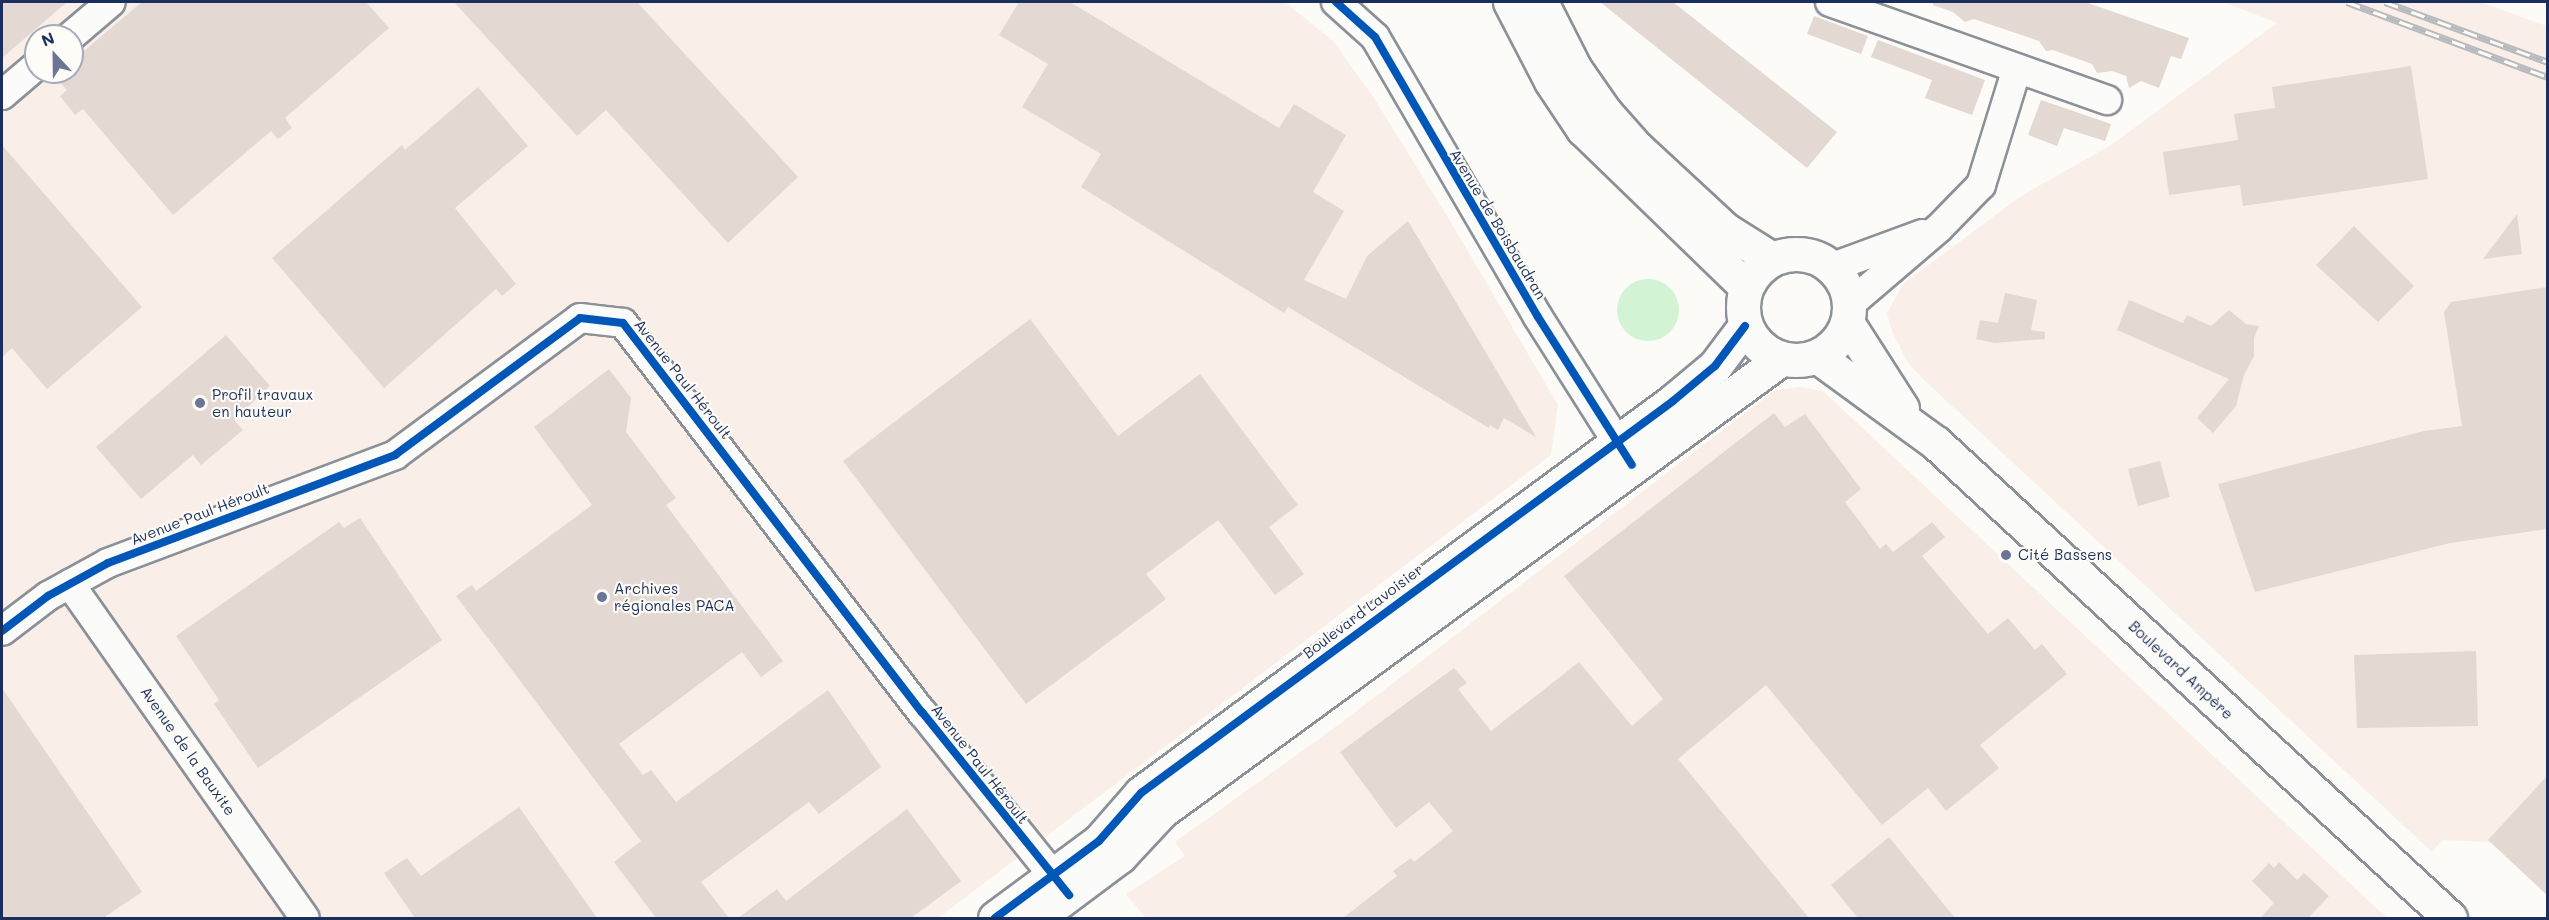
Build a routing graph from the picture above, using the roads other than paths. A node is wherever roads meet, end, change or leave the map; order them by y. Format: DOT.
graph roads {
  1 [pos="1336,2"];
  2 [pos="1510,2"];
  3 [pos="1541,2"];
  4 [pos="1830,2"];
  5 [pos="108,3"];
  6 [pos="84,24"];
  7 [pos="2017,68"];
  8 [pos="24,76"];
  9 [pos="2,95"];
  10 [pos="2107,100"];
  11 [pos="1938,228"];
  12 [pos="1772,259"];
  13 [pos="1833,267"];
  14 [pos="1746,287"];
  15 [pos="1849,314"];
  16 [pos="1745,326"];
  17 [pos="1818,357"];
  18 [pos="1781,359"];
  19 [pos="1911,422"];
  20 [pos="1623,453"];
  21 [pos="70,584"];
  22 [pos="2,631"];
  23 [pos="1061,885"];
  24 [pos="305,918"];
  25 [pos="995,918"];
  26 [pos="1037,918"];
  27 [pos="2450,918"];
  1 -- 20 [label="street, Avenue de Boisbaudran"];
  2 -- 14 [label="main road"];
  3 -- 12 [label="main road"];
  4 -- 7 [label="street"];
  5 -- 6 [label="street"];
  7 -- 10 [label="street"];
  7 -- 11 [label="street"];
  8 -- 9 [label="street"];
  11 -- 13 [label="street"];
  11 -- 15 [label="street"];
  12 -- 13 [label="main road"];
  12 -- 14 [label="main road"];
  13 -- 15 [label="main road"];
  14 -- 16 [label="main road"];
  15 -- 17 [label="main road"];
  15 -- 19 [label="main road, Boulevard Ampère"];
  16 -- 18 [label="main road"];
  16 -- 20 [label="main road"];
  17 -- 18 [label="main road"];
  17 -- 19 [label="main road, Boulevard Ampère"];
  18 -- 20 [label="main road"];
  19 -- 27 [label="main road, Boulevard Ampère"];
  20 -- 23 [label="main road"];
  21 -- 22 [label="street, Avenue Paul Héroult"];
  21 -- 23 [label="street, Avenue Paul Héroult"];
  21 -- 24 [label="street, Avenue de la Bauxite"];
  23 -- 25 [label="main road"];
  23 -- 26 [label="main road"];
}
